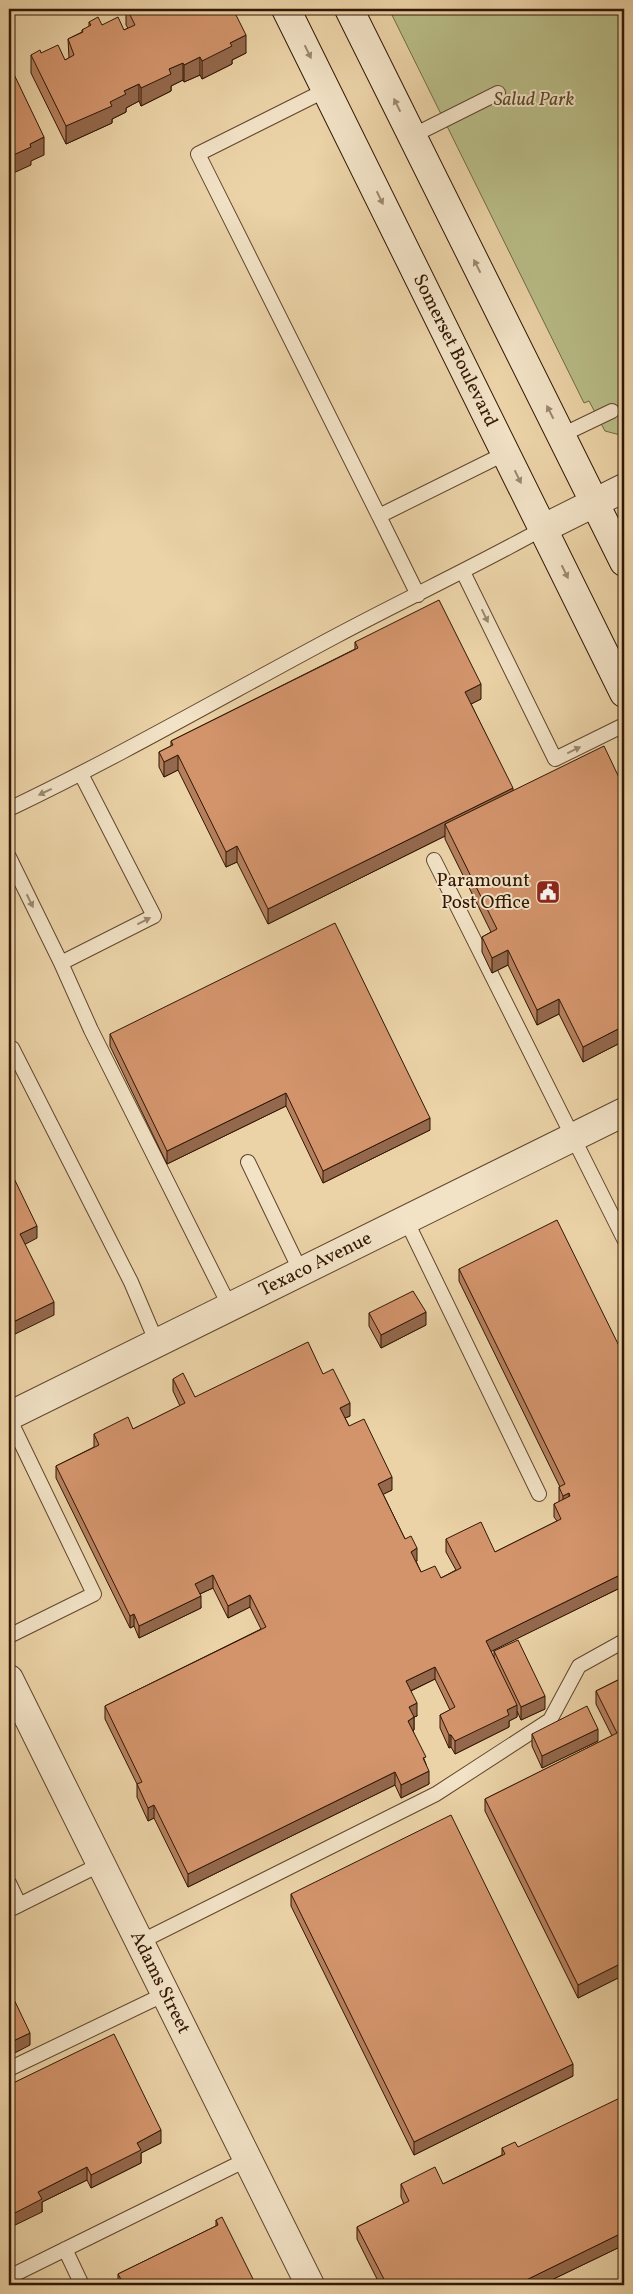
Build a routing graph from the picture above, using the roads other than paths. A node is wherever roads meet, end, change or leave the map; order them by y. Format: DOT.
graph roads {
  1 [pos="286,9"];
  2 [pos="349,9"];
  3 [pos="326,90"];
  4 [pos="498,93"];
  5 [pos="412,136"];
  6 [pos="612,411"];
  7 [pos="562,436"];
  8 [pos="506,453"];
  9 [pos="624,488"];
  10 [pos="596,502"];
  11 [pos="379,516"];
  12 [pos="544,528"];
  13 [pos="624,562"];
  14 [pos="463,572"];
  15 [pos="418,596"];
  16 [pos="624,693"];
  17 [pos="624,725"];
  18 [pos="81,774"];
  19 [pos="9,809"];
  20 [pos="9,857"];
  21 [pos="434,860"];
  22 [pos="61,963"];
  23 [pos="10,1046"];
  24 [pos="624,1112"];
  25 [pos="574,1136"];
  26 [pos="248,1162"];
  27 [pos="406,1220"];
  28 [pos="624,1239"];
  29 [pos="302,1272"];
  30 [pos="230,1307"];
  31 [pos="157,1343"];
  32 [pos="9,1417"];
  33 [pos="539,1494"];
  34 [pos="9,1636"];
  35 [pos="624,1641"];
  36 [pos="9,1679"];
  37 [pos="101,1864"];
  38 [pos="9,1883"];
  39 [pos="14,1907"];
  40 [pos="140,1942"];
  41 [pos="165,1994"];
  42 [pos="9,2069"];
  43 [pos="248,2159"];
  44 [pos="65,2249"];
  45 [pos="9,2277"];
  46 [pos="82,2285"];
  47 [pos="310,2285"];
  1 -- 3 [label="street, Somerset Boulevard, one-way"];
  5 -- 2 [label="street, one-way"];
  3 -- 8 [label="street, Somerset Boulevard, one-way"];
  3 -- 11 [label="lane"];
  4 -- 5 [label="lane"];
  7 -- 5 [label="street, one-way"];
  6 -- 7 [label="lane"];
  7 -- 10 [label="street"];
  8 -- 11 [label="lane"];
  8 -- 12 [label="street, Somerset Boulevard, one-way"];
  9 -- 10 [label="street"];
  10 -- 12 [label="street"];
  10 -- 13 [label="street"];
  11 -- 15 [label="lane"];
  12 -- 14 [label="lane"];
  12 -- 16 [label="street, Somerset Boulevard, one-way"];
  14 -- 15 [label="lane"];
  14 -- 17 [label="lane, one-way"];
  15 -- 18 [label="lane"];
  18 -- 19 [label="lane, one-way"];
  22 -- 18 [label="lane, one-way"];
  20 -- 22 [label="lane, one-way"];
  21 -- 25 [label="lane"];
  22 -- 30 [label="lane"];
  23 -- 31 [label="lane"];
  24 -- 25 [label="street, Texaco Avenue"];
  25 -- 27 [label="street, Texaco Avenue"];
  25 -- 28 [label="lane"];
  26 -- 29 [label="lane"];
  27 -- 29 [label="street, Texaco Avenue"];
  27 -- 33 [label="lane"];
  29 -- 30 [label="street, Texaco Avenue"];
  30 -- 31 [label="street, Texaco Avenue"];
  31 -- 32 [label="street, Texaco Avenue"];
  32 -- 34 [label="lane"];
  35 -- 40 [label="lane"];
  36 -- 37 [label="street, Adams Street"];
  37 -- 39 [label="lane"];
  37 -- 40 [label="street, Adams Street"];
  38 -- 39 [label="lane"];
  40 -- 41 [label="street, Adams Street"];
  41 -- 42 [label="lane"];
  41 -- 43 [label="street, Adams Street"];
  43 -- 44 [label="lane"];
  43 -- 47 [label="street, Adams Street"];
  44 -- 45 [label="lane"];
  44 -- 46 [label="lane"];
}
